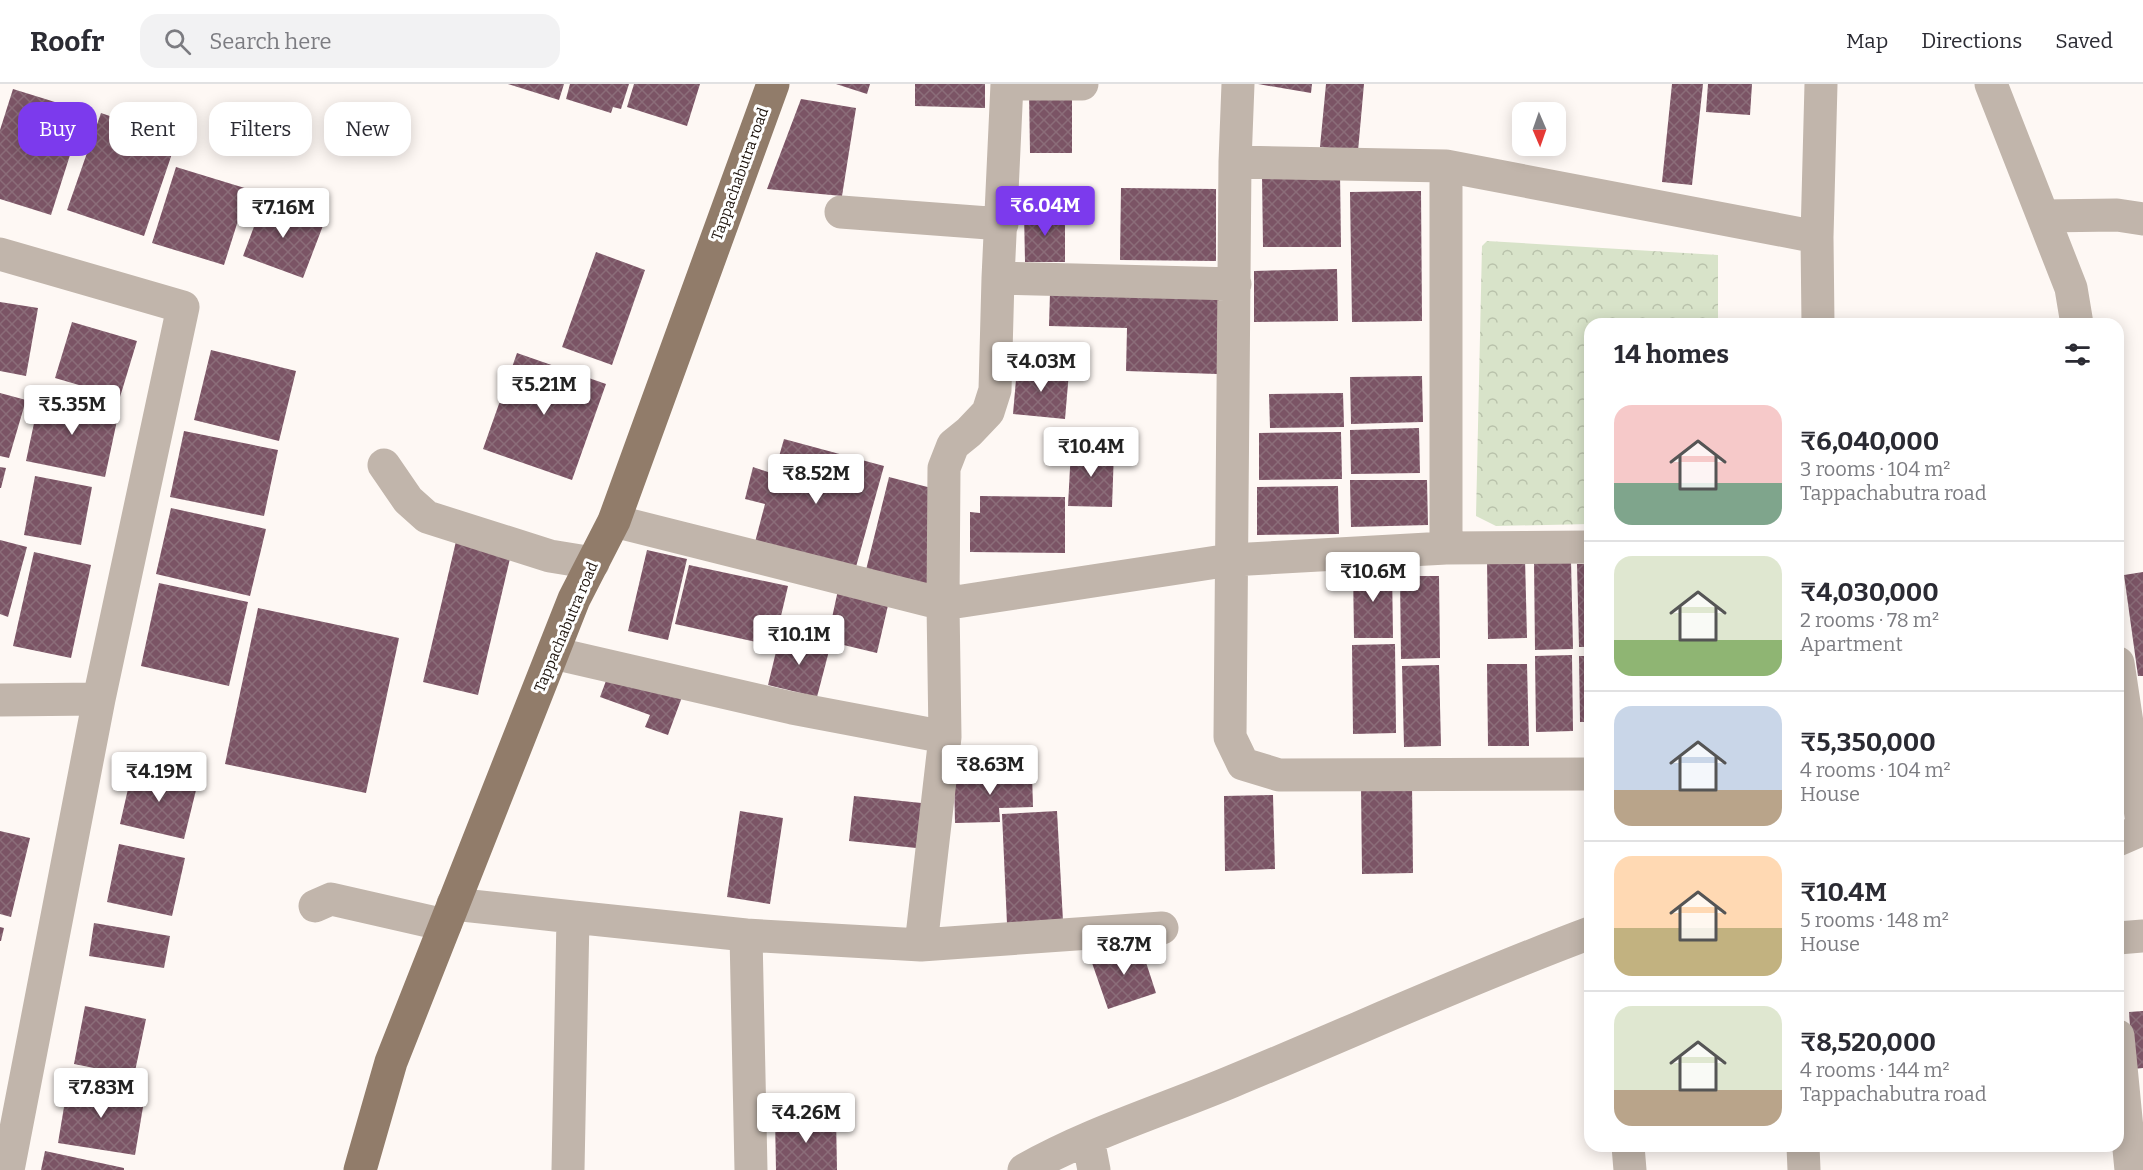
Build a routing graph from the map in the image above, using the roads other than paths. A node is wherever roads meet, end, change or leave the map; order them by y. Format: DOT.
graph roads {
  1 [pos="773,84"];
  2 [pos="1007,84"];
  3 [pos="1082,84"];
  4 [pos="1238,84"];
  5 [pos="1821,84"];
  6 [pos="1991,84"];
  7 [pos="1235,162"];
  8 [pos="1446,166"];
  9 [pos="841,212"];
  10 [pos="2043,216"];
  11 [pos="2143,219"];
  12 [pos="1002,224"];
  13 [pos="1817,237"];
  14 [pos="0,254"];
  15 [pos="998,278"];
  16 [pos="1235,284"];
  17 [pos="1818,318"];
  18 [pos="2076,318"];
  19 [pos="384,465"];
  20 [pos="614,521"];
  21 [pos="1584,547"];
  22 [pos="1446,548"];
  23 [pos="1230,560"];
  24 [pos="593,563"];
  25 [pos="943,604"];
  26 [pos="553,653"];
  27 [pos="99,699"];
  28 [pos="0,700"];
  29 [pos="2124,703"];
  30 [pos="945,737"];
  31 [pos="1584,774"];
  32 [pos="2143,829"];
  33 [pos="2124,837"];
  34 [pos="315,906"];
  35 [pos="449,914"];
  36 [pos="573,917"];
  37 [pos="1162,928"];
  38 [pos="746,935"];
  39 [pos="1584,935"];
  40 [pos="2143,936"];
  41 [pos="2124,938"];
  42 [pos="921,945"];
  43 [pos="2124,1098"];
  44 [pos="1628,1152"];
  45 [pos="1803,1152"];
  46 [pos="1091,1154"];
  47 [pos="6,1158"];
  48 [pos="360,1170"];
  49 [pos="568,1170"];
  50 [pos="751,1170"];
  51 [pos="1024,1170"];
  52 [pos="1630,1170"];
  53 [pos="1804,1170"];
  54 [pos="2131,1170"];
  1 -- 20 [label="main road, Tappachabutra road"];
  2 -- 3 [label="street"];
  2 -- 12 [label="street"];
  4 -- 7 [label="street"];
  5 -- 13 [label="street"];
  6 -- 10 [label="street"];
  7 -- 8 [label="street"];
  7 -- 16 [label="street"];
  8 -- 13 [label="street"];
  8 -- 22 [label="street"];
  9 -- 12 [label="street"];
  10 -- 11 [label="street"];
  10 -- 18 [label="street"];
  12 -- 15 [label="street"];
  13 -- 17 [label="street"];
  14 -- 27 [label="street"];
  15 -- 16 [label="street"];
  15 -- 25 [label="street"];
  16 -- 23 [label="street"];
  19 -- 24 [label="street"];
  20 -- 24 [label="main road, Tappachabutra road"];
  20 -- 25 [label="street"];
  21 -- 22 [label="street"];
  22 -- 23 [label="street"];
  23 -- 25 [label="street"];
  23 -- 31 [label="street"];
  24 -- 26 [label="main road, Tappachabutra road"];
  25 -- 30 [label="street"];
  26 -- 30 [label="street"];
  26 -- 35 [label="main road, Tappachabutra road"];
  27 -- 28 [label="street"];
  27 -- 47 [label="street"];
  29 -- 32 [label="street"];
  30 -- 42 [label="street"];
  32 -- 33 [label="street"];
  34 -- 35 [label="street"];
  35 -- 36 [label="street"];
  35 -- 48 [label="main road, Tappachabutra road"];
  36 -- 38 [label="street"];
  36 -- 49 [label="street"];
  37 -- 42 [label="street"];
  38 -- 42 [label="street"];
  38 -- 50 [label="street"];
  39 -- 46 [label="street"];
  40 -- 41 [label="street"];
  43 -- 54 [label="street"];
  44 -- 52 [label="street"];
  45 -- 53 [label="street"];
  46 -- 51 [label="street"];
}
